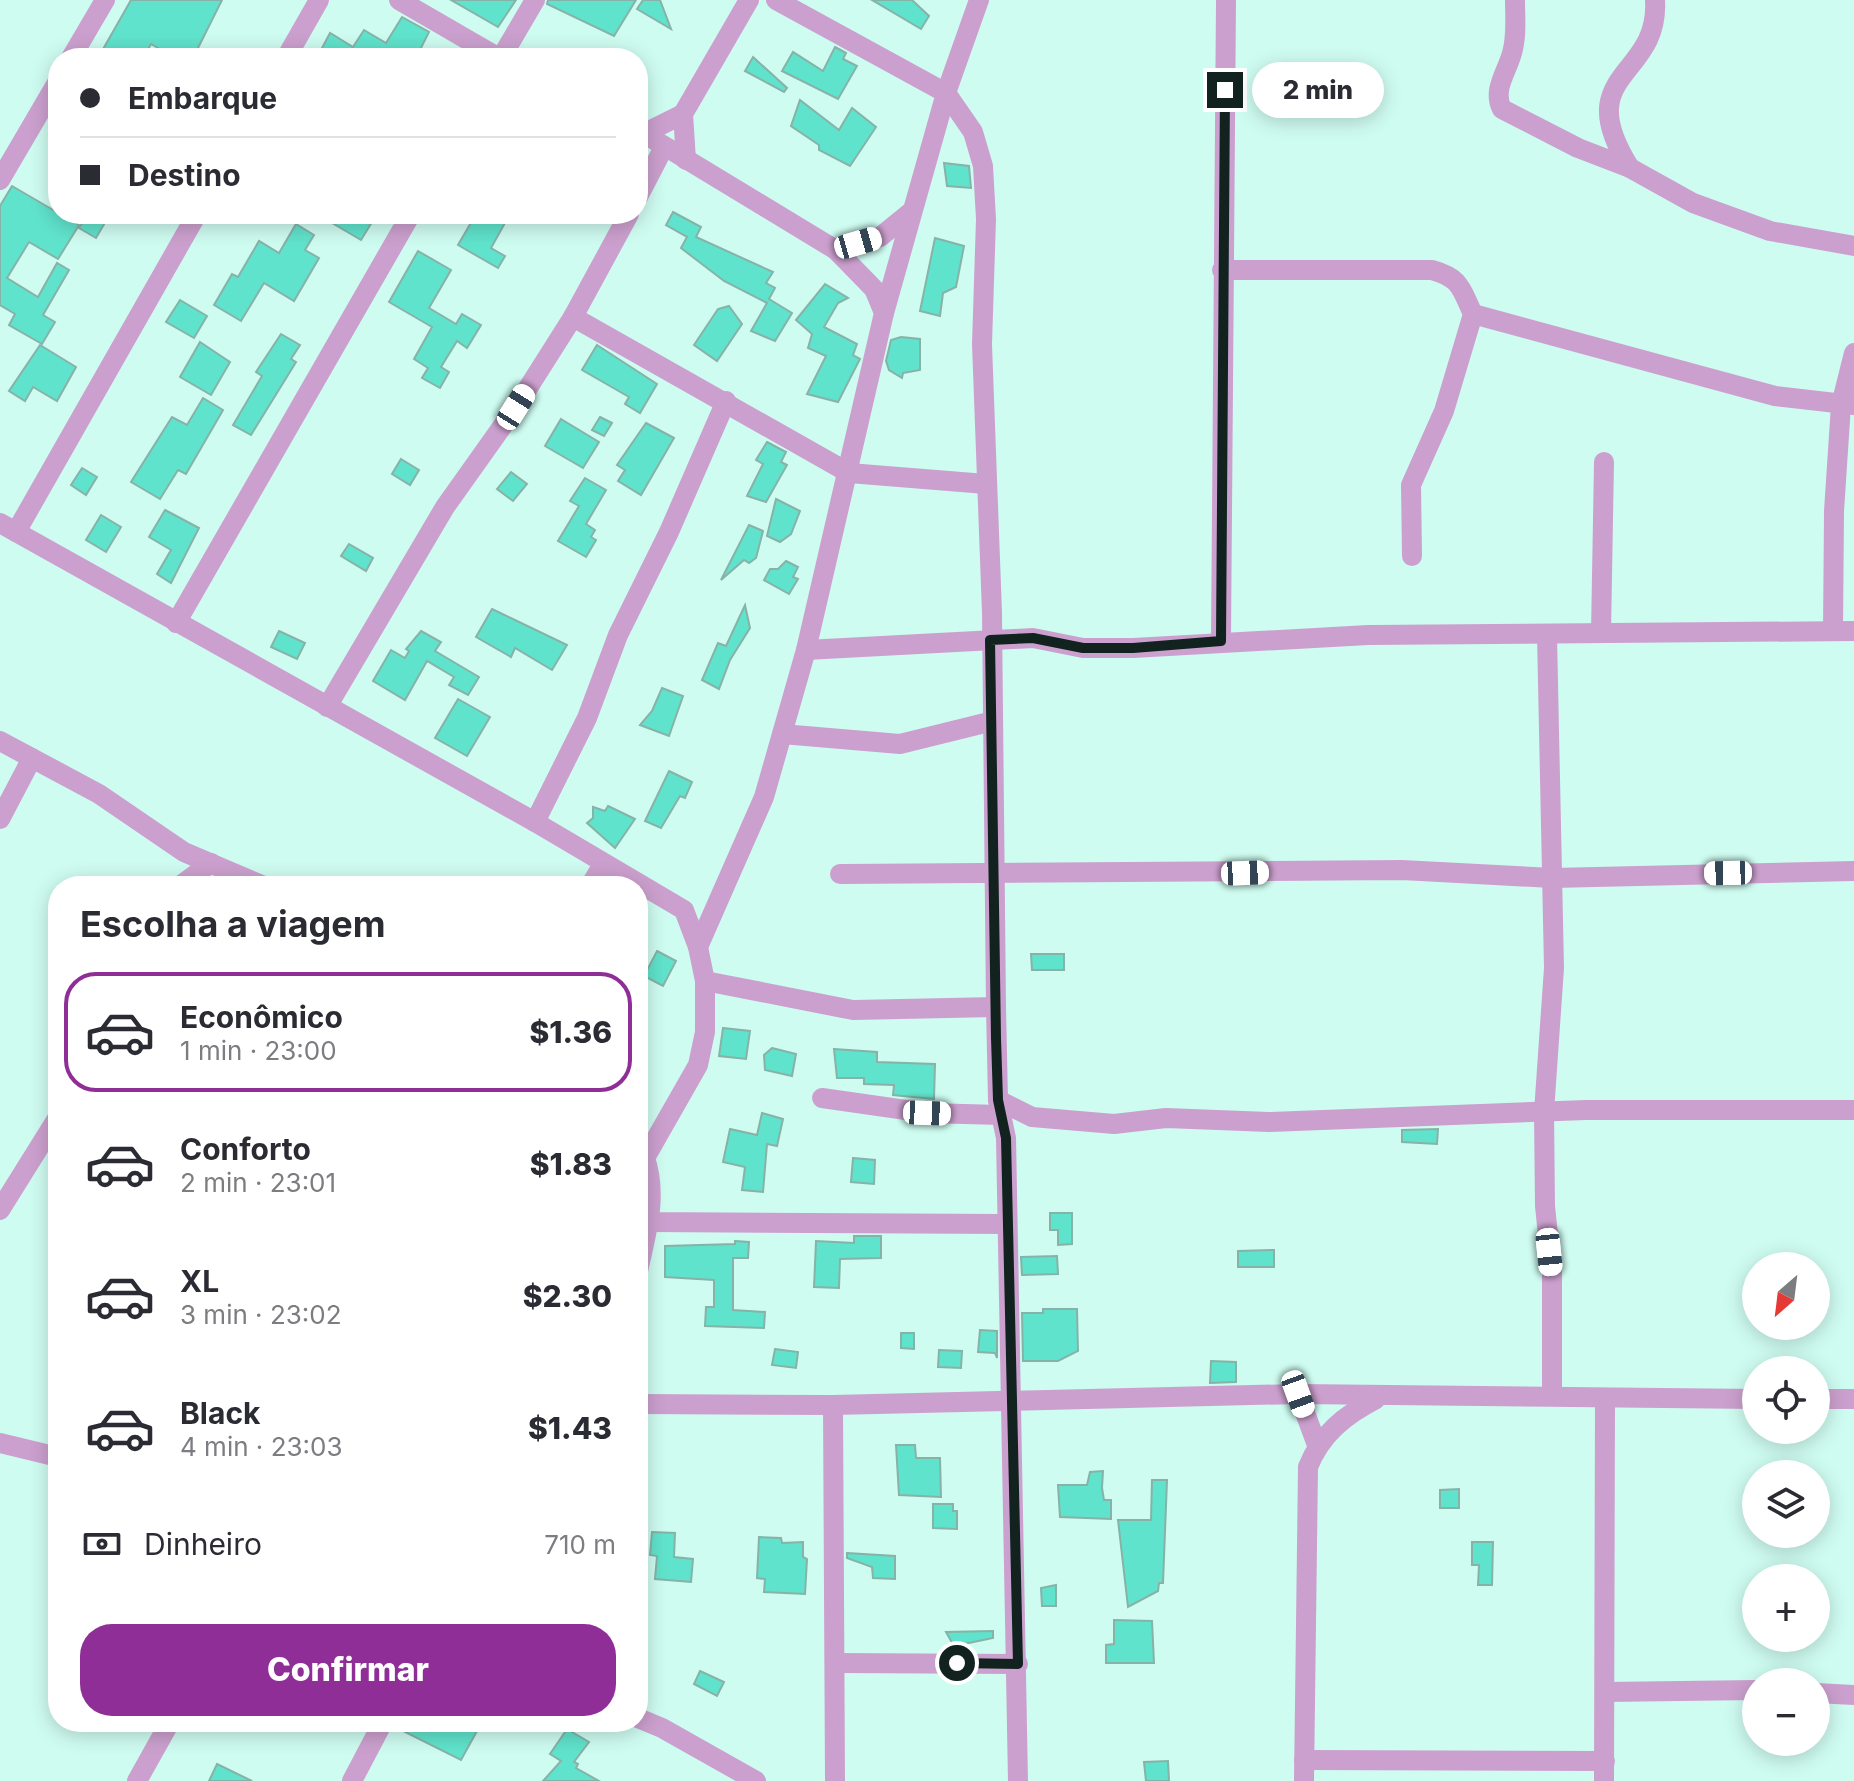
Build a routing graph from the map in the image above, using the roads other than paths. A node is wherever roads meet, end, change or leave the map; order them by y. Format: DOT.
graph roads {
  1 [pos="105,0"];
  2 [pos="319,0"];
  3 [pos="399,0"];
  4 [pos="535,0"];
  5 [pos="749,0"];
  6 [pos="776,0"];
  7 [pos="979,0"];
  8 [pos="1226,0"];
  9 [pos="1515,0"];
  10 [pos="1655,0"];
  11 [pos="77,48"];
  12 [pos="292,48"];
  13 [pos="483,48"];
  14 [pos="506,48"];
  15 [pos="946,93"];
  16 [pos="48,98"];
  17 [pos="683,114"];
  18 [pos="648,129"];
  19 [pos="648,137"];
  20 [pos="664,147"];
  21 [pos="686,160"];
  22 [pos="1630,168"];
  23 [pos="648,178"];
  24 [pos="0,180"];
  25 [pos="912,211"];
  26 [pos="191,224"];
  27 [pos="405,224"];
  28 [pos="624,224"];
  29 [pos="1854,246"];
  30 [pos="836,250"];
  31 [pos="1222,270"];
  32 [pos="884,313"];
  33 [pos="1473,314"];
  34 [pos="573,317"];
  35 [pos="1854,353"];
  36 [pos="1854,368"];
  37 [pos="726,401"];
  38 [pos="1848,405"];
  39 [pos="1604,462"];
  40 [pos="849,473"];
  41 [pos="986,484"];
  42 [pos="8,527"];
  43 [pos="1412,556"];
  44 [pos="176,623"];
  45 [pos="1844,630"];
  46 [pos="1601,633"];
  47 [pos="1547,635"];
  48 [pos="990,640"];
  49 [pos="1221,641"];
  50 [pos="806,650"];
  51 [pos="327,707"];
  52 [pos="993,721"];
  53 [pos="782,734"];
  54 [pos="0,741"];
  55 [pos="32,758"];
  56 [pos="0,819"];
  57 [pos="535,822"];
  58 [pos="184,852"];
  59 [pos="211,863"];
  60 [pos="603,864"];
  61 [pos="1854,871"];
  62 [pos="996,872"];
  63 [pos="840,874"];
  64 [pos="181,876"];
  65 [pos="193,876"];
  66 [pos="241,876"];
  67 [pos="596,876"];
  68 [pos="624,876"];
  69 [pos="1552,878"];
  70 [pos="648,890"];
  71 [pos="717,901"];
  72 [pos="684,910"];
  73 [pos="698,947"];
  74 [pos="705,981"];
  75 [pos="996,1007"];
  76 [pos="822,1098"];
  77 [pos="999,1108"];
  78 [pos="1854,1110"];
  79 [pos="1544,1112"];
  80 [pos="1032,1117"];
  81 [pos="48,1133"];
  82 [pos="1006,1138"];
  83 [pos="648,1151"];
  84 [pos="0,1210"];
  85 [pos="648,1220"];
  86 [pos="1006,1224"];
  87 [pos="1298,1394"];
  88 [pos="1552,1396"];
  89 [pos="1379,1397"];
  90 [pos="1605,1399"];
  91 [pos="1742,1399"];
  92 [pos="1830,1399"];
  93 [pos="1854,1399"];
  94 [pos="1010,1402"];
  95 [pos="648,1404"];
  96 [pos="833,1405"];
  97 [pos="0,1443"];
  98 [pos="1317,1445"];
  99 [pos="48,1455"];
  100 [pos="836,1663"];
  101 [pos="1018,1664"];
  102 [pos="1742,1690"];
  103 [pos="1605,1692"];
  104 [pos="1830,1694"];
  105 [pos="1854,1695"];
  106 [pos="648,1724"];
  107 [pos="164,1732"];
  108 [pos="378,1732"];
  109 [pos="1304,1770"];
  110 [pos="1604,1771"];
  111 [pos="746,1779"];
  112 [pos="137,1781"];
  113 [pos="352,1781"];
  114 [pos="835,1781"];
  115 [pos="1018,1781"];
  1 -- 11 [label="street"];
  2 -- 12 [label="street"];
  3 -- 13 [label="street"];
  4 -- 14 [label="street"];
  5 -- 17 [label="street"];
  6 -- 15 [label="street"];
  7 -- 15 [label="street"];
  8 -- 31 [label="street"];
  9 -- 22 [label="street"];
  10 -- 22 [label="street"];
  15 -- 25 [label="street"];
  15 -- 41 [label="street"];
  16 -- 24 [label="street"];
  17 -- 18 [label="street"];
  17 -- 21 [label="street"];
  19 -- 20 [label="street"];
  20 -- 21 [label="street"];
  20 -- 23 [label="street"];
  21 -- 30 [label="street"];
  22 -- 29 [label="street"];
  25 -- 30 [label="street"];
  25 -- 32 [label="street"];
  26 -- 42 [label="street"];
  27 -- 44 [label="street"];
  28 -- 34 [label="street"];
  30 -- 32 [label="street"];
  31 -- 33 [label="street"];
  31 -- 49 [label="street"];
  32 -- 40 [label="street"];
  33 -- 38 [label="street"];
  33 -- 43 [label="street"];
  34 -- 37 [label="street"];
  34 -- 51 [label="street"];
  35 -- 36 [label="street"];
  36 -- 38 [label="street"];
  37 -- 40 [label="street"];
  37 -- 57 [label="street"];
  38 -- 45 [label="street"];
  39 -- 46 [label="street"];
  40 -- 41 [label="street"];
  40 -- 50 [label="street"];
  41 -- 48 [label="street"];
  42 -- 44 [label="street"];
  44 -- 51 [label="street"];
  45 -- 46 [label="street"];
  46 -- 47 [label="street"];
  47 -- 49 [label="street"];
  47 -- 69 [label="street"];
  48 -- 49 [label="street"];
  48 -- 50 [label="street"];
  48 -- 52 [label="street"];
  50 -- 53 [label="street"];
  51 -- 57 [label="street"];
  52 -- 53 [label="street"];
  52 -- 62 [label="street"];
  53 -- 71 [label="street"];
  54 -- 55 [label="street"];
  55 -- 56 [label="street"];
  55 -- 58 [label="street"];
  57 -- 60 [label="street"];
  58 -- 59 [label="street"];
  58 -- 64 [label="street"];
  59 -- 65 [label="street"];
  59 -- 66 [label="street"];
  60 -- 67 [label="street"];
  60 -- 68 [label="street"];
  61 -- 69 [label="street"];
  62 -- 63 [label="street"];
  62 -- 69 [label="street"];
  62 -- 75 [label="street"];
  69 -- 79 [label="street"];
  70 -- 72 [label="street"];
  71 -- 72 [label="street"];
  71 -- 73 [label="street"];
  72 -- 73 [label="street"];
  73 -- 74 [label="street"];
  74 -- 75 [label="street"];
  74 -- 83 [label="street"];
  75 -- 77 [label="street"];
  76 -- 77 [label="street"];
  77 -- 80 [label="street"];
  77 -- 82 [label="street"];
  78 -- 79 [label="street"];
  79 -- 80 [label="street"];
  79 -- 88 [label="street"];
  80 -- 82 [label="street"];
  81 -- 84 [label="street"];
  82 -- 86 [label="street"];
  85 -- 86 [label="street"];
  86 -- 94 [label="street"];
  87 -- 89 [label="street"];
  87 -- 94 [label="street"];
  87 -- 98 [label="street"];
  88 -- 89 [label="street"];
  88 -- 90 [label="street"];
  89 -- 98 [label="street"];
  90 -- 91 [label="street"];
  90 -- 103 [label="street"];
  92 -- 93 [label="street"];
  94 -- 96 [label="street"];
  94 -- 101 [label="street"];
  95 -- 96 [label="street"];
  96 -- 100 [label="street"];
  97 -- 99 [label="street"];
  98 -- 109 [label="street"];
  100 -- 101 [label="street"];
  100 -- 114 [label="street"];
  101 -- 115 [label="street"];
  102 -- 103 [label="street"];
  103 -- 110 [label="street"];
  104 -- 105 [label="street"];
  106 -- 111 [label="street"];
  107 -- 112 [label="street"];
  108 -- 113 [label="street"];
  109 -- 110 [label="street"];
}
